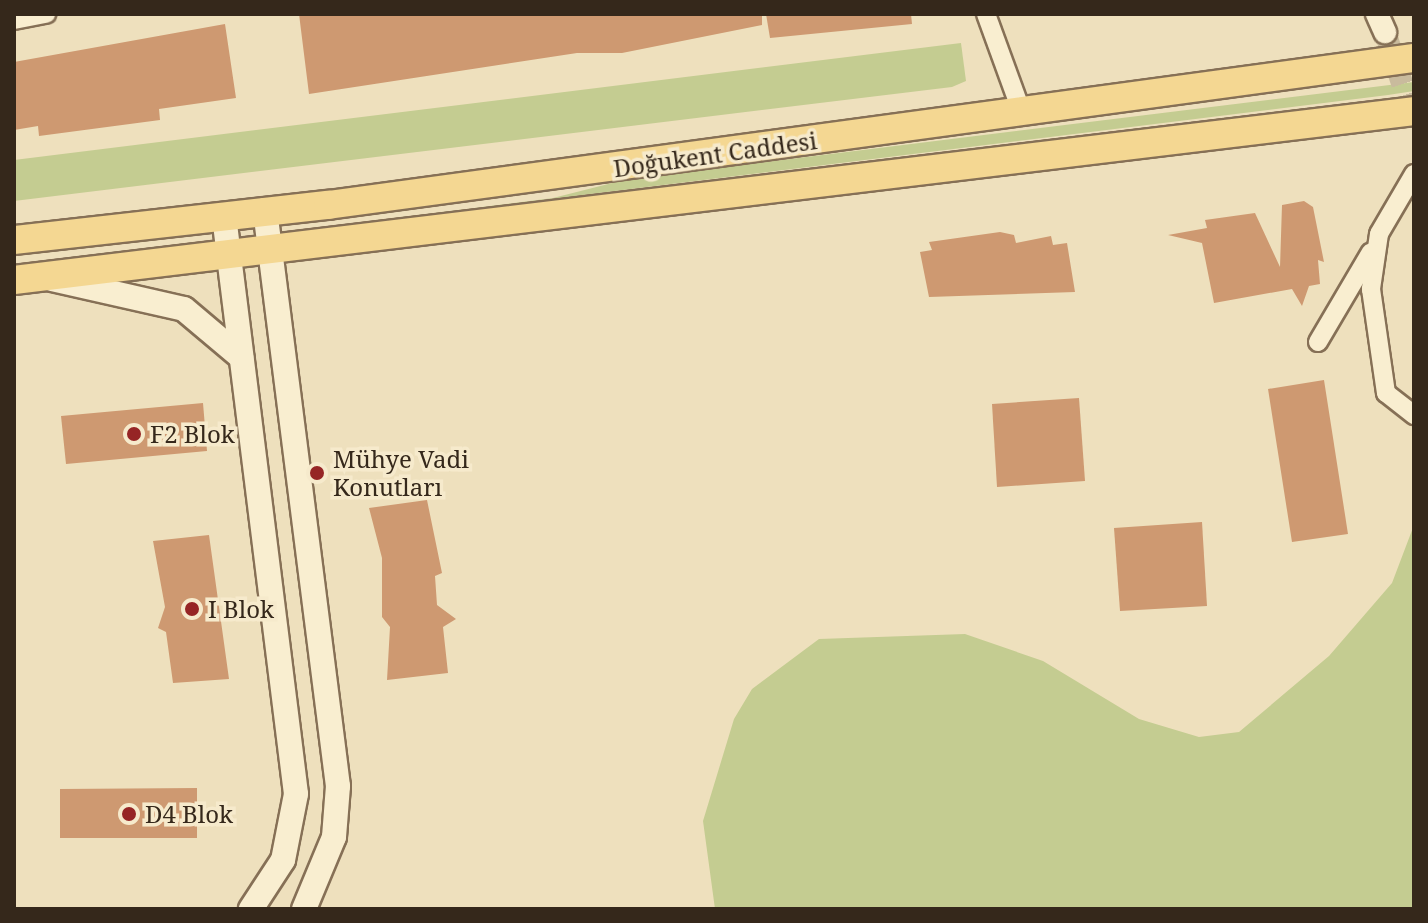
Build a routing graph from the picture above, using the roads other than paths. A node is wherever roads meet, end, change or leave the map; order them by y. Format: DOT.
graph roads {
  1 [pos="46,14"];
  2 [pos="986,14"];
  3 [pos="14,20"];
  4 [pos="1414,58"];
  5 [pos="1414,111"];
  6 [pos="1022,113"];
  7 [pos="1414,174"];
  8 [pos="265,210"];
  9 [pos="224,216"];
  10 [pos="14,240"];
  11 [pos="1375,246"];
  12 [pos="270,251"];
  13 [pos="229,255"];
  14 [pos="28,279"];
  15 [pos="1318,342"];
  16 [pos="241,357"];
  17 [pos="1414,415"];
  18 [pos="251,909"];
  19 [pos="304,909"];
  1 -- 3 [label="street"];
  2 -- 6 [label="street"];
  4 -- 6 [label="main road, Doğukent Caddesi"];
  5 -- 12 [label="main road, Doğukent Caddesi"];
  6 -- 8 [label="main road, Doğukent Caddesi"];
  7 -- 11 [label="street"];
  8 -- 9 [label="main road, Doğukent Caddesi"];
  8 -- 12 [label="main road"];
  9 -- 10 [label="main road, Doğukent Caddesi"];
  9 -- 13 [label="main road"];
  11 -- 15 [label="street"];
  11 -- 17 [label="street"];
  12 -- 13 [label="main road, Doğukent Caddesi"];
  12 -- 19 [label="main road"];
  13 -- 14 [label="main road, Doğukent Caddesi"];
  13 -- 16 [label="main road"];
  14 -- 16 [label="main road"];
  16 -- 18 [label="main road"];
}
